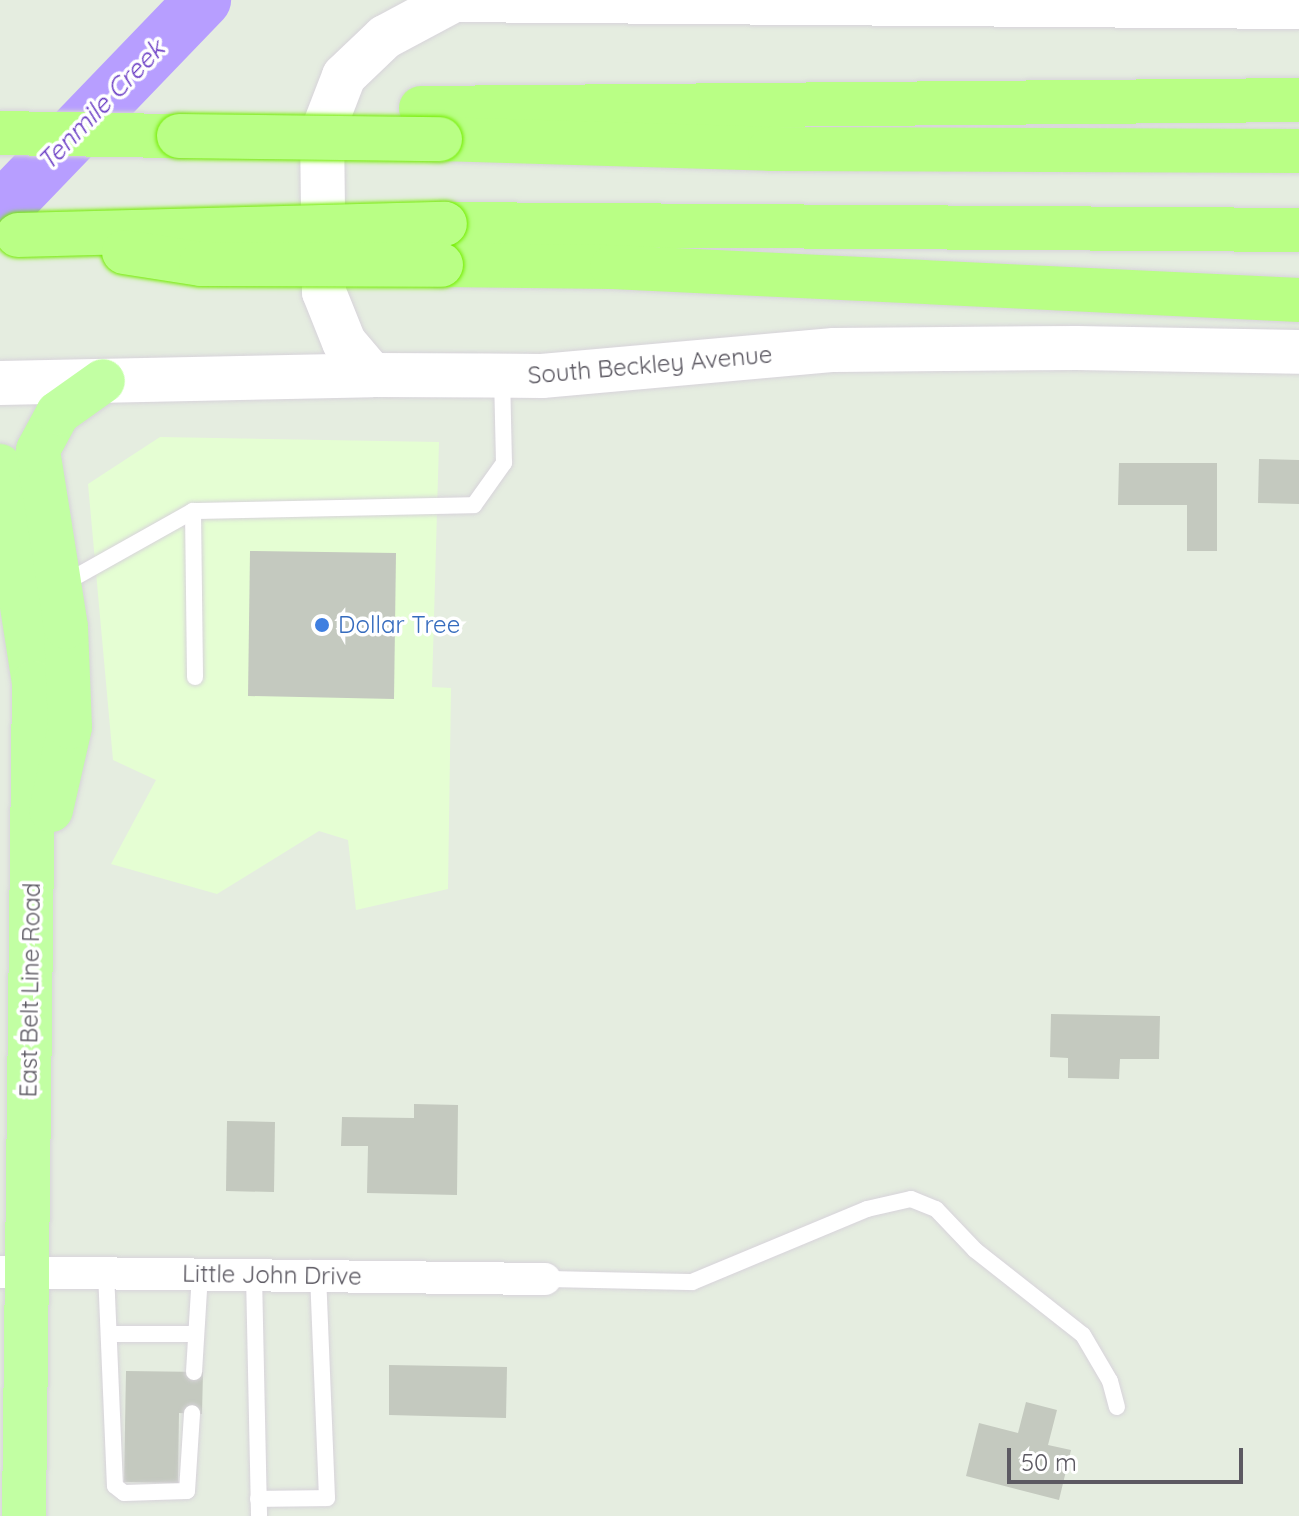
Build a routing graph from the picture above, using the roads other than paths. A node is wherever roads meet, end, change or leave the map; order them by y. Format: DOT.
graph roads {
  1 [pos="444,0"];
  2 [pos="454,0"];
  3 [pos="614,1"];
  4 [pos="1299,7"];
  5 [pos="1299,100"];
  6 [pos="431,124"];
  7 [pos="0,133"];
  8 [pos="1299,151"];
  9 [pos="1299,230"];
  10 [pos="9,234"];
  11 [pos="443,244"];
  12 [pos="1299,300"];
  13 [pos="1299,352"];
  14 [pos="372,375"];
  15 [pos="502,376"];
  16 [pos="103,381"];
  17 [pos="0,383"];
  18 [pos="0,466"];
  19 [pos="193,511"];
  20 [pos="60,585"];
  21 [pos="195,677"];
  22 [pos="32,894"];
  23 [pos="13,1272"];
  24 [pos="106,1272"];
  25 [pos="200,1274"];
  26 [pos="254,1275"];
  27 [pos="318,1276"];
  28 [pos="545,1279"];
  29 [pos="110,1334"];
  30 [pos="196,1334"];
  31 [pos="194,1372"];
  32 [pos="1117,1407"];
  33 [pos="192,1413"];
  34 [pos="258,1507"];
  35 [pos="24,1516"];
  1 -- 2 [label="main road"];
  2 -- 3 [label="main road"];
  2 -- 14 [label="main road"];
  3 -- 4 [label="main road"];
  5 -- 6 [label="highway"];
  6 -- 7 [label="highway, bridge"];
  6 -- 8 [label="highway"];
  9 -- 11 [label="highway"];
  10 -- 11 [label="highway, bridge"];
  11 -- 12 [label="highway"];
  13 -- 15 [label="main road, South Beckley Avenue"];
  14 -- 15 [label="main road, South Beckley Avenue"];
  14 -- 16 [label="main road, South Beckley Avenue"];
  15 -- 19 [label="lane"];
  16 -- 17 [label="main road, South Beckley Avenue"];
  16 -- 20 [label="main road"];
  18 -- 22 [label="main road, East Belt Line Road"];
  19 -- 20 [label="lane"];
  19 -- 21 [label="lane"];
  20 -- 22 [label="main road"];
  22 -- 23 [label="main road, East Belt Line Road"];
  23 -- 24 [label="street, Little John Drive"];
  23 -- 35 [label="main road, East Belt Line Road"];
  24 -- 25 [label="street, Little John Drive"];
  24 -- 29 [label="lane"];
  25 -- 26 [label="street, Little John Drive"];
  25 -- 30 [label="lane"];
  26 -- 27 [label="street, Little John Drive"];
  26 -- 34 [label="lane"];
  27 -- 28 [label="street, Little John Drive"];
  27 -- 34 [label="lane"];
  28 -- 32 [label="lane"];
  29 -- 30 [label="lane"];
  29 -- 33 [label="lane"];
  30 -- 31 [label="lane"];
}
